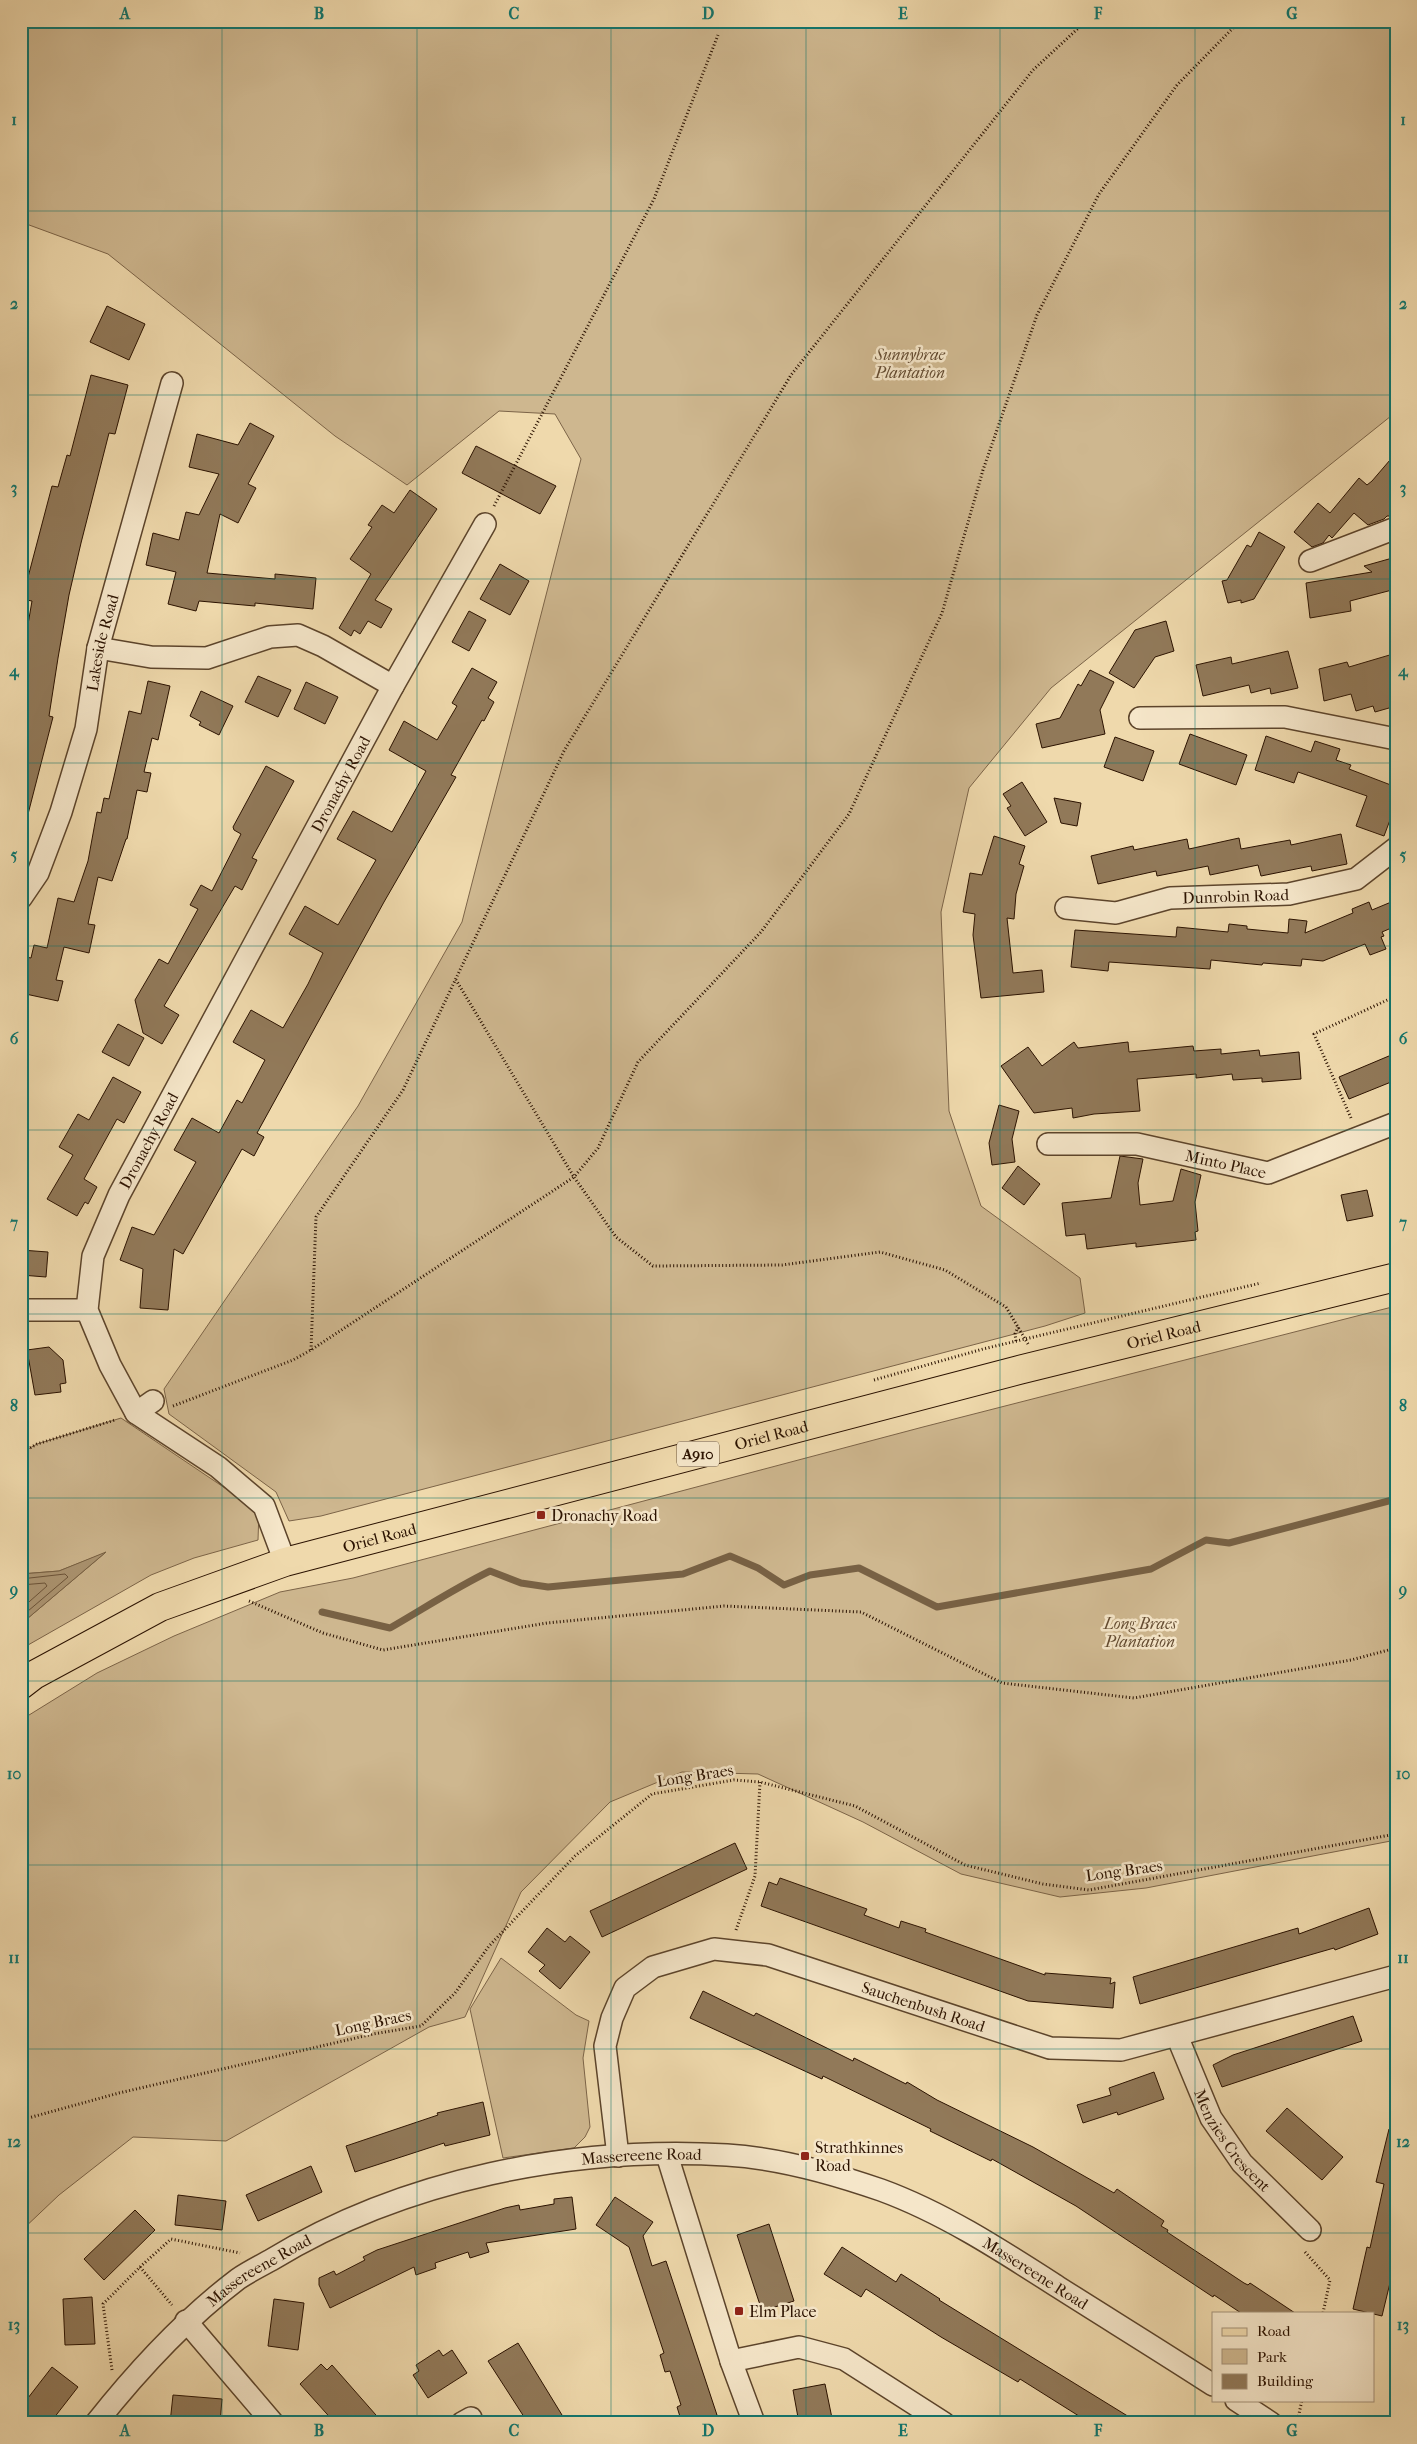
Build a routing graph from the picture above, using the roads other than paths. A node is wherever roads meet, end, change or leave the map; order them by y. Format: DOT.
graph roads {
  1 [pos="172,383"];
  2 [pos="485,524"];
  3 [pos="1396,528"];
  4 [pos="1310,561"];
  5 [pos="98,648"];
  6 [pos="393,686"];
  7 [pos="1140,718"];
  8 [pos="1396,739"];
  9 [pos="1396,848"];
  10 [pos="21,898"];
  11 [pos="1066,908"];
  12 [pos="1396,1123"];
  13 [pos="1048,1144"];
  14 [pos="1396,1277"];
  15 [pos="21,1310"];
  16 [pos="87,1310"];
  17 [pos="285,1562"];
  18 [pos="21,1685"];
  19 [pos="1396,1976"];
  20 [pos="1177,2036"];
  21 [pos="667,2155"];
  22 [pos="618,2156"];
  23 [pos="1310,2230"];
  24 [pos="186,2321"];
  25 [pos="731,2361"];
  26 [pos="1212,2385"];
  27 [pos="1239,2402"];
  28 [pos="96,2423"];
  29 [pos="273,2423"];
  30 [pos="754,2423"];
  31 [pos="944,2423"];
  32 [pos="1271,2423"];
  1 -- 5 [label="street, Lakeside Road"];
  2 -- 6 [label="street, Dronachy Road"];
  3 -- 4 [label="street"];
  5 -- 6 [label="street"];
  5 -- 10 [label="street, Lakeside Road"];
  6 -- 16 [label="street, Dronachy Road"];
  7 -- 8 [label="street"];
  9 -- 11 [label="street, Dunrobin Road"];
  12 -- 13 [label="street, Minto Place"];
  14 -- 17 [label="main road, Oriel Road / A910"];
  15 -- 16 [label="street"];
  16 -- 17 [label="street, Dronachy Road"];
  17 -- 18 [label="main road, Oriel Road / A910"];
  19 -- 20 [label="street, Sauchenbush Road"];
  20 -- 22 [label="street, Sauchenbush Road"];
  20 -- 23 [label="street, Menzies Crescent"];
  21 -- 22 [label="street, Massereene Road"];
  21 -- 25 [label="street"];
  21 -- 26 [label="street, Massereene Road"];
  22 -- 24 [label="street, Massereene Road"];
  24 -- 28 [label="street, Massereene Road"];
  24 -- 29 [label="street"];
  25 -- 30 [label="street"];
  25 -- 31 [label="street"];
  27 -- 32 [label="street"];
}
